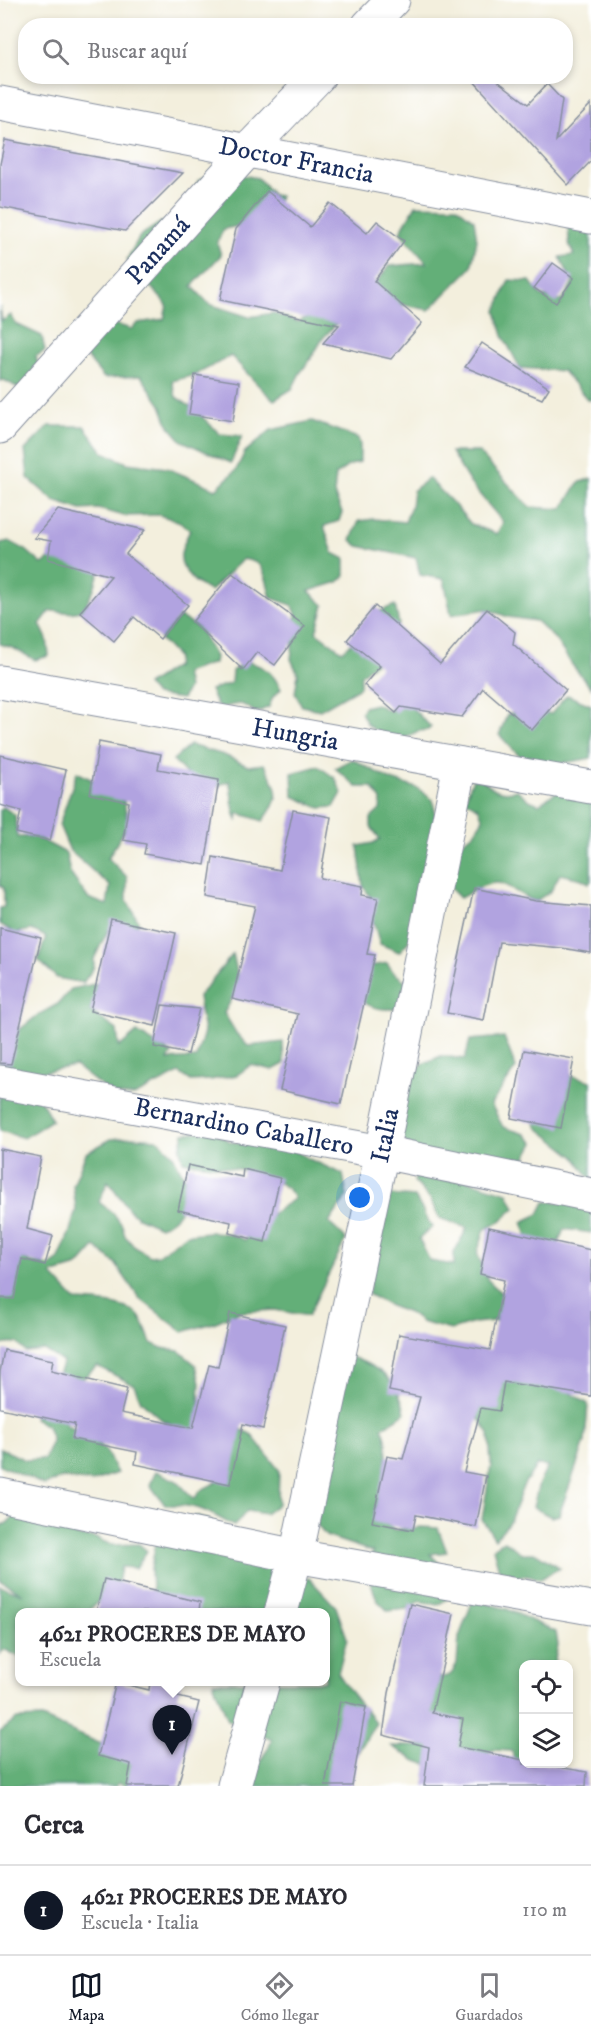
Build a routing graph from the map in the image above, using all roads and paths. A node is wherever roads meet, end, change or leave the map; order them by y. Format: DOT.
graph roads {
  1 [pos="393,0"];
  2 [pos="376,18"];
  3 [pos="311,84"];
  4 [pos="0,103"];
  5 [pos="249,149"];
  6 [pos="591,217"];
  7 [pos="0,427"];
  8 [pos="0,682"];
  9 [pos="460,764"];
  10 [pos="591,787"];
  11 [pos="0,1082"];
  12 [pos="382,1152"];
  13 [pos="591,1195"];
  14 [pos="0,1495"];
  15 [pos="296,1556"];
  16 [pos="282,1608"];
  17 [pos="591,1608"];
  18 [pos="261,1686"];
  19 [pos="234,1786"];
  1 -- 2 [label="street"];
  3 -- 5 [label="street, Panamá"];
  4 -- 5 [label="street, Doctor Francia"];
  5 -- 6 [label="street, Doctor Francia"];
  5 -- 7 [label="street, Panamá"];
  8 -- 9 [label="street, Hungria"];
  9 -- 10 [label="street, Hungria"];
  9 -- 12 [label="street, Italia"];
  11 -- 12 [label="street, Bernardino Caballero"];
  12 -- 13 [label="street, Bernardino Caballero"];
  12 -- 15 [label="street, Italia"];
  14 -- 15 [label="street"];
  15 -- 16 [label="street, Italia"];
  15 -- 17 [label="street"];
  18 -- 19 [label="street"];
}
